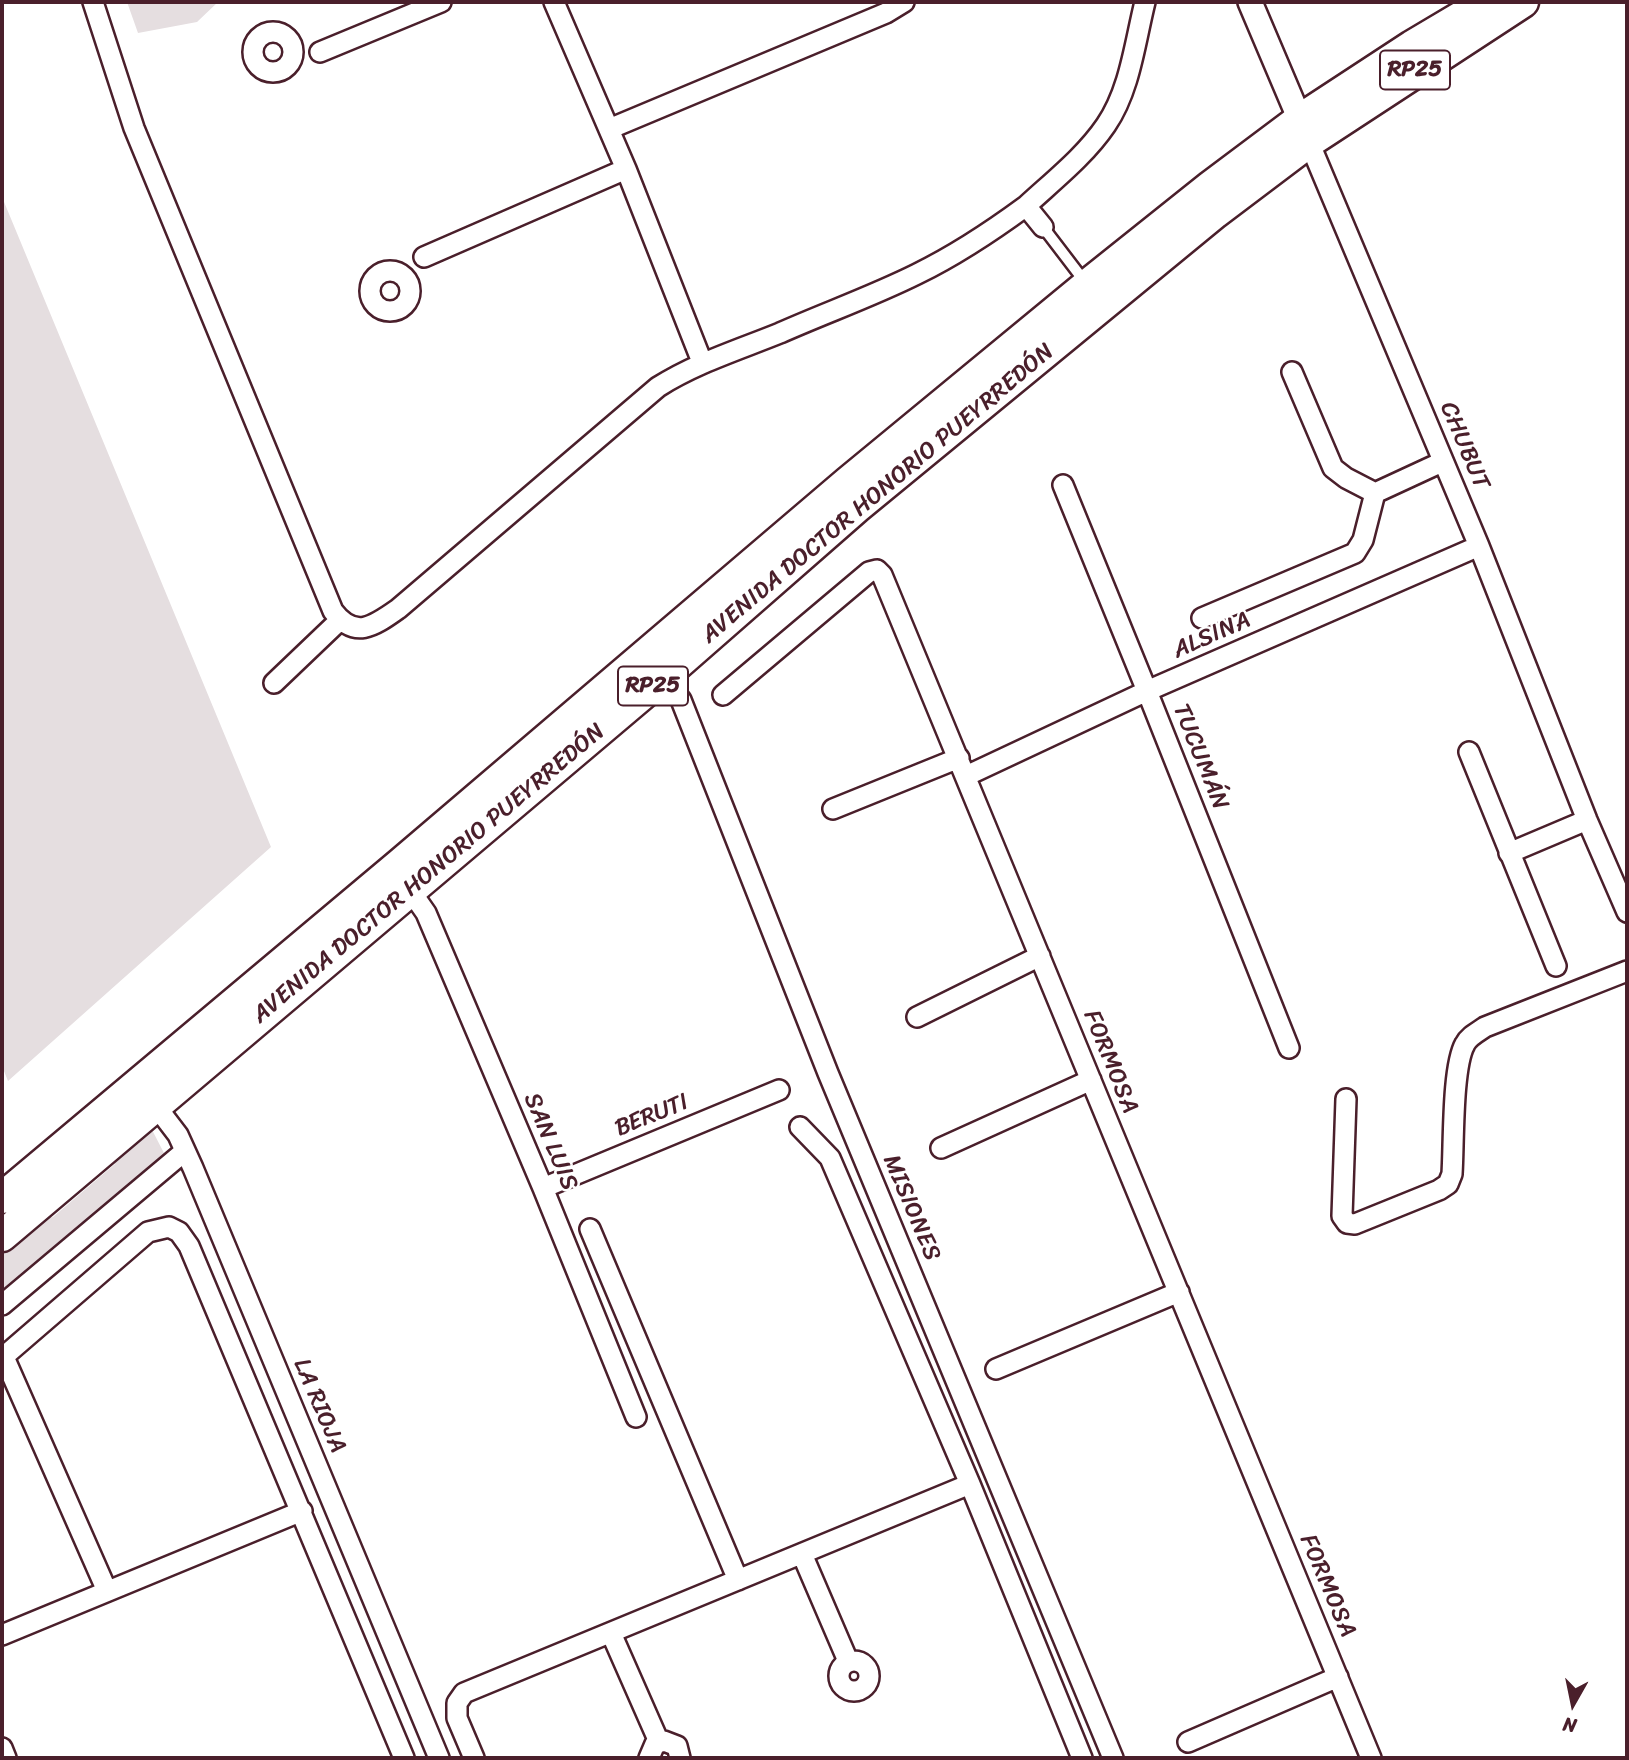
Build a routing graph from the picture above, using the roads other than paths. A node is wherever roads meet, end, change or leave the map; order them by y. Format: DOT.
graph roads {
  1 [pos="93,2"];
  2 [pos="441,2"];
  3 [pos="554,2"];
  4 [pos="904,2"];
  5 [pos="1145,2"];
  6 [pos="1250,2"];
  7 [pos="1486,2"];
  8 [pos="1523,2"];
  9 [pos="292,44"];
  10 [pos="320,52"];
  11 [pos="285,68"];
  12 [pos="609,129"];
  13 [pos="1304,131"];
  14 [pos="626,169"];
  15 [pos="1027,206"];
  16 [pos="1043,227"];
  17 [pos="424,257"];
  18 [pos="387,271"];
  19 [pos="409,283"];
  20 [pos="1095,295"];
  21 [pos="702,362"];
  22 [pos="1292,372"];
  23 [pos="1442,462"];
  24 [pos="1063,485"];
  25 [pos="1376,493"];
  26 [pos="1479,546"];
  27 [pos="1202,618"];
  28 [pos="340,620"];
  29 [pos="663,677"];
  30 [pos="274,683"];
  31 [pos="1147,691"];
  32 [pos="723,695"];
  33 [pos="1469,752"];
  34 [pos="962,767"];
  35 [pos="833,809"];
  36 [pos="1587,820"];
  37 [pos="1509,853"];
  38 [pos="410,890"];
  39 [pos="1627,912"];
  40 [pos="1040,956"];
  41 [pos="1556,966"];
  42 [pos="1627,971"];
  43 [pos="917,1017"];
  44 [pos="1289,1048"];
  45 [pos="1091,1080"];
  46 [pos="138,1081"];
  47 [pos="779,1090"];
  48 [pos="1346,1099"];
  49 [pos="156,1106"];
  50 [pos="800,1127"];
  51 [pos="941,1149"];
  52 [pos="185,1151"];
  53 [pos="543,1188"];
  54 [pos="2,1198"];
  55 [pos="590,1229"];
  56 [pos="2,1236"];
  57 [pos="1179,1292"];
  58 [pos="2,1305"];
  59 [pos="3,1358"];
  60 [pos="996,1369"];
  61 [pos="636,1417"];
  62 [pos="970,1484"];
  63 [pos="302,1511"];
  64 [pos="802,1554"];
  65 [pos="737,1580"];
  66 [pos="107,1591"];
  67 [pos="611,1633"];
  68 [pos="2,1635"];
  69 [pos="848,1661"];
  70 [pos="1338,1677"];
  71 [pos="1188,1742"];
  72 [pos="2,1748"];
  73 [pos="654,1750"];
  74 [pos="6,1758"];
  75 [pos="404,1758"];
  76 [pos="439,1758"];
  77 [pos="474,1758"];
  78 [pos="680,1758"];
  79 [pos="1082,1758"];
  80 [pos="1113,1758"];
  81 [pos="1371,1758"];
  1 -- 28 [label="street"];
  2 -- 10 [label="street"];
  3 -- 12 [label="street"];
  4 -- 12 [label="street"];
  5 -- 15 [label="street"];
  6 -- 13 [label="street, CHUBUT"];
  7 -- 13 [label="main road, AVENIDA DOCTOR HONORIO PUEYRREDÓN / RP25"];
  8 -- 13 [label="main road, AVENIDA DOCTOR HONORIO PUEYRREDÓN / RP25"];
  9 -- 10 [label="street"];
  9 -- 11 [label="street"];
  9 -- 11 [label="street"];
  10 -- 11 [label="street"];
  12 -- 14 [label="street"];
  13 -- 20 [label="main road, AVENIDA DOCTOR HONORIO PUEYRREDÓN / RP25"];
  13 -- 23 [label="street, CHUBUT"];
  14 -- 17 [label="street"];
  14 -- 21 [label="street"];
  15 -- 16 [label="street"];
  15 -- 21 [label="street"];
  16 -- 20 [label="lane"];
  17 -- 18 [label="street"];
  17 -- 19 [label="street"];
  18 -- 19 [label="street"];
  18 -- 19 [label="street"];
  20 -- 29 [label="main road, AVENIDA DOCTOR HONORIO PUEYRREDÓN / RP25"];
  20 -- 46 [label="main road, AVENIDA DOCTOR HONORIO PUEYRREDÓN / RP25"];
  21 -- 28 [label="street"];
  22 -- 25 [label="street"];
  23 -- 25 [label="street"];
  23 -- 26 [label="street, CHUBUT"];
  24 -- 31 [label="street, TUCUMÁN"];
  25 -- 27 [label="street"];
  26 -- 31 [label="street, ALSINA"];
  26 -- 36 [label="street, CHUBUT"];
  28 -- 30 [label="street"];
  29 -- 38 [label="main road, AVENIDA DOCTOR HONORIO PUEYRREDÓN / RP25"];
  29 -- 80 [label="street, MISIONES"];
  31 -- 34 [label="street, ALSINA"];
  31 -- 44 [label="street, TUCUMÁN"];
  32 -- 34 [label="street, FORMOSA"];
  33 -- 37 [label="street"];
  34 -- 35 [label="street, ALSINA"];
  34 -- 40 [label="street, FORMOSA"];
  36 -- 37 [label="street"];
  36 -- 39 [label="street, CHUBUT"];
  37 -- 41 [label="street"];
  38 -- 49 [label="main road, AVENIDA DOCTOR HONORIO PUEYRREDÓN / RP25"];
  38 -- 53 [label="street, SAN LUIS"];
  40 -- 43 [label="street"];
  40 -- 45 [label="street, FORMOSA"];
  42 -- 48 [label="street"];
  45 -- 51 [label="street"];
  45 -- 57 [label="street, FORMOSA"];
  46 -- 49 [label="street, LA RIOJA"];
  46 -- 54 [label="main road, AVENIDA DOCTOR HONORIO PUEYRREDÓN / RP25"];
  47 -- 53 [label="street, BERUTI"];
  49 -- 52 [label="street, LA RIOJA"];
  49 -- 56 [label="main road, AVENIDA DOCTOR HONORIO PUEYRREDÓN / RP25"];
  50 -- 62 [label="street"];
  52 -- 58 [label="street"];
  52 -- 76 [label="street, LA RIOJA"];
  53 -- 61 [label="street, SAN LUIS"];
  55 -- 65 [label="street"];
  57 -- 60 [label="street"];
  57 -- 70 [label="street, FORMOSA"];
  59 -- 63 [label="street"];
  59 -- 66 [label="street"];
  62 -- 64 [label="street"];
  62 -- 79 [label="street"];
  63 -- 66 [label="street"];
  63 -- 75 [label="street"];
  64 -- 65 [label="street"];
  64 -- 69 [label="street"];
  65 -- 67 [label="street"];
  66 -- 68 [label="street"];
  67 -- 73 [label="street"];
  67 -- 77 [label="street"];
  70 -- 71 [label="street"];
  70 -- 81 [label="street, FORMOSA"];
  72 -- 74 [label="street"];
  73 -- 78 [label="street"];
}
